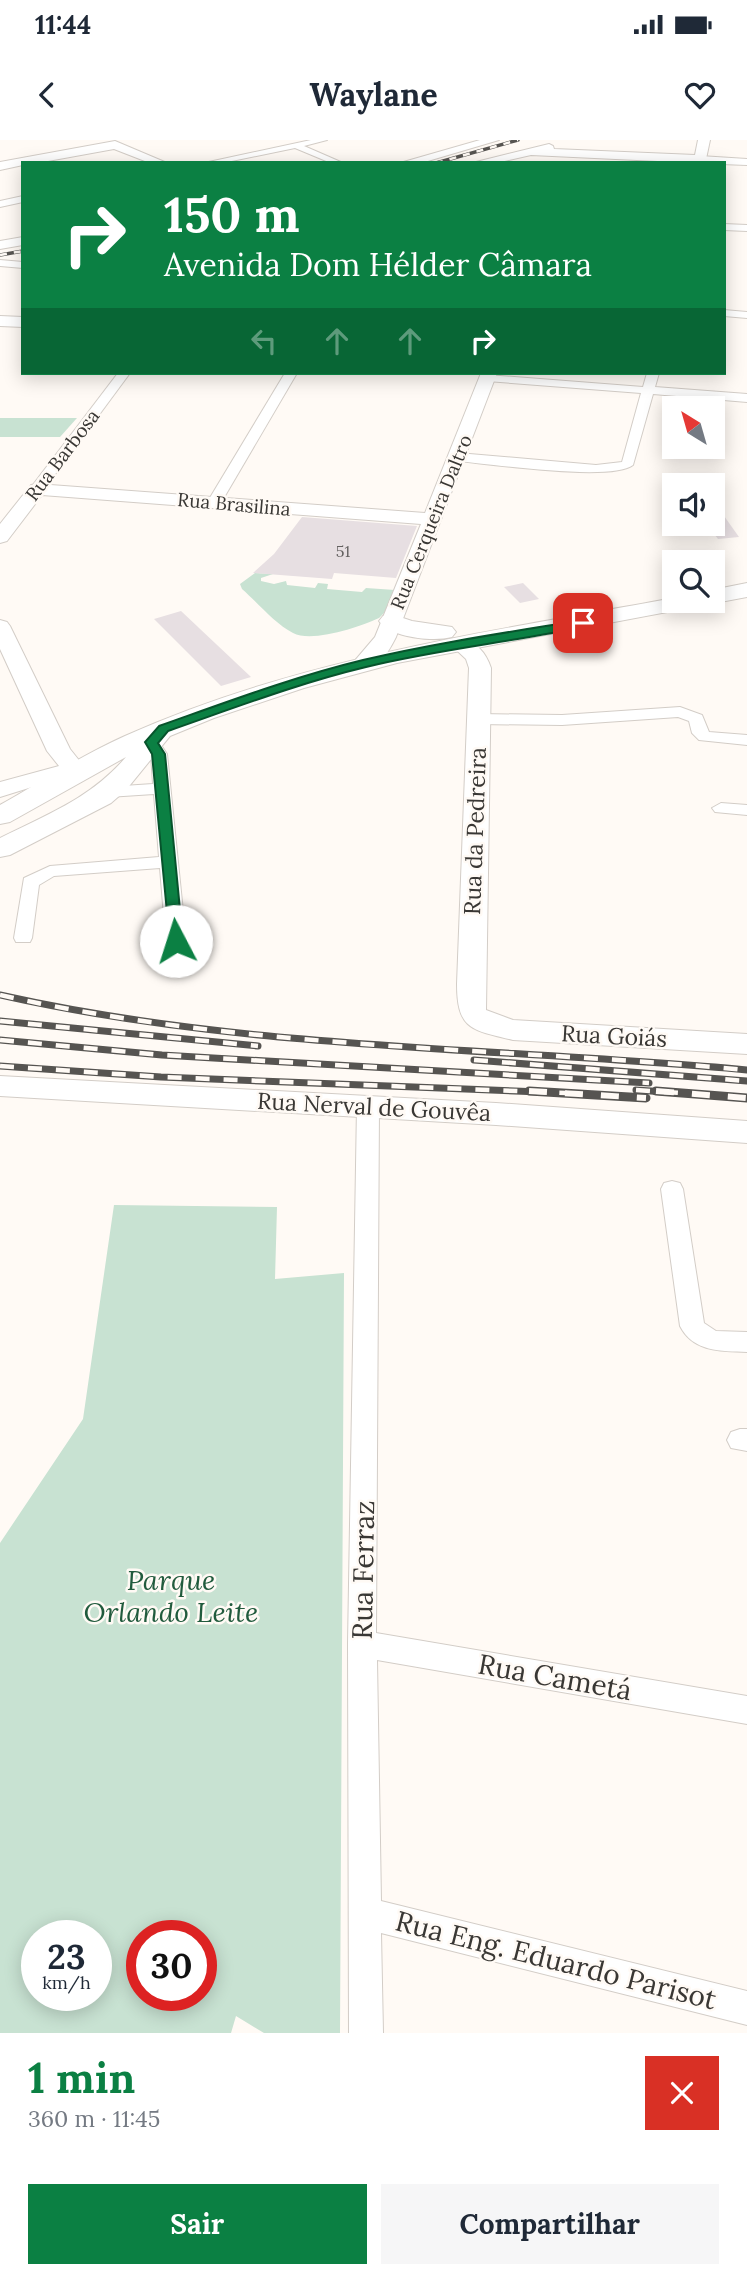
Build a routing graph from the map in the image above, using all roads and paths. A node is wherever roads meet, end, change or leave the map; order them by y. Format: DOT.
graph roads {
  1 [pos="283,140"];
  2 [pos="323,140"];
  3 [pos="493,140"];
  4 [pos="704,140"];
  5 [pos="296,145"];
  6 [pos="567,152"];
  7 [pos="28,161"];
  8 [pos="155,161"];
  9 [pos="218,161"];
  10 [pos="334,161"];
  11 [pos="414,161"];
  12 [pos="488,161"];
  13 [pos="699,161"];
  14 [pos="21,162"];
  15 [pos="726,162"];
  16 [pos="747,162"];
  17 [pos="0,166"];
  18 [pos="21,199"];
  19 [pos="0,204"];
  20 [pos="726,227"];
  21 [pos="747,228"];
  22 [pos="21,241"];
  23 [pos="0,245"];
  24 [pos="21,258"];
  25 [pos="0,262"];
  26 [pos="21,265"];
  27 [pos="726,313"];
  28 [pos="747,314"];
  29 [pos="0,321"];
  30 [pos="21,322"];
  31 [pos="122,375"];
  32 [pos="290,375"];
  33 [pos="488,375"];
  34 [pos="653,375"];
  35 [pos="649,391"];
  36 [pos="747,398"];
  37 [pos="458,457"];
  38 [pos="37,489"];
  39 [pos="215,501"];
  40 [pos="431,519"];
  41 [pos="0,537"];
  42 [pos="747,578"];
  43 [pos="725,582"];
  44 [pos="747,590"];
  45 [pos="725,594"];
  46 [pos="662,595"];
  47 [pos="662,606"];
  48 [pos="0,626"];
  49 [pos="387,632"];
  50 [pos="452,638"];
  51 [pos="363,664"];
  52 [pos="478,719"];
  53 [pos="157,735"];
  54 [pos="747,740"];
  55 [pos="63,768"];
  56 [pos="161,789"];
  57 [pos="0,790"];
  58 [pos="108,792"];
  59 [pos="0,801"];
  60 [pos="721,808"];
  61 [pos="747,810"];
  62 [pos="0,816"];
  63 [pos="0,849"];
  64 [pos="168,862"];
  65 [pos="23,938"];
  66 [pos="176,941"];
  67 [pos="483,1022"];
  68 [pos="747,1044"];
  69 [pos="0,1086"];
  70 [pos="368,1106"];
  71 [pos="747,1132"];
  72 [pos="672,1189"];
  73 [pos="747,1342"];
  74 [pos="362,1644"];
  75 [pos="747,1710"];
  76 [pos="365,1913"];
  77 [pos="747,2008"];
  78 [pos="366,2033"];
  1 -- 5 [label="street"];
  2 -- 5 [label="street"];
  3 -- 11 [label="main road"];
  4 -- 13 [label="main road"];
  5 -- 9 [label="street"];
  5 -- 10 [label="street"];
  6 -- 12 [label="main road"];
  6 -- 13 [label="main road"];
  7 -- 8 [label="main road"];
  14 -- 17 [label="main road"];
  15 -- 16 [label="street"];
  18 -- 19 [label="street"];
  20 -- 21 [label="street"];
  22 -- 23 [label="main road"];
  24 -- 25 [label="main road"];
  25 -- 26 [label="street"];
  27 -- 28 [label="street"];
  29 -- 30 [label="main road"];
  31 -- 38 [label="street, Rua Barbosa"];
  32 -- 39 [label="street"];
  33 -- 35 [label="street"];
  33 -- 37 [label="main road, Rua Cerqueira Daltro"];
  34 -- 35 [label="street"];
  35 -- 36 [label="street"];
  35 -- 37 [label="street"];
  37 -- 40 [label="main road, Rua Cerqueira Daltro"];
  38 -- 39 [label="main road, Rua Brasilina"];
  38 -- 41 [label="main road, Rua Barbosa"];
  39 -- 40 [label="main road, Rua Brasilina"];
  40 -- 49 [label="main road, Rua Cerqueira Daltro"];
  42 -- 43 [label="main road"];
  44 -- 45 [label="main road"];
  46 -- 50 [label="main road"];
  47 -- 50 [label="main road"];
  48 -- 55 [label="main road"];
  49 -- 50 [label="main road"];
  49 -- 51 [label="main road, Rua Cerqueira Daltro"];
  49 -- 55 [label="main road"];
  50 -- 51 [label="main road"];
  50 -- 52 [label="main road, Rua da Pedreira"];
  51 -- 53 [label="main road"];
  52 -- 54 [label="street"];
  52 -- 67 [label="main road, Rua da Pedreira"];
  53 -- 56 [label="street"];
  53 -- 58 [label="main road"];
  53 -- 62 [label="main road"];
  55 -- 57 [label="main road"];
  55 -- 59 [label="main road"];
  56 -- 58 [label="street"];
  56 -- 64 [label="street"];
  58 -- 63 [label="main road"];
  60 -- 61 [label="street"];
  64 -- 65 [label="street"];
  64 -- 66 [label="street"];
  67 -- 68 [label="main road, Rua Goiás"];
  69 -- 70 [label="main road, Rua Nerval de Gouvêa"];
  70 -- 71 [label="main road, Rua Nerval de Gouvêa"];
  70 -- 74 [label="street, Rua Ferraz"];
  72 -- 73 [label="street"];
  74 -- 75 [label="street, Rua Cametá"];
  74 -- 76 [label="street, Rua Ferraz"];
  76 -- 77 [label="street, Rua Eng. Eduardo Parisot"];
  76 -- 78 [label="street, Rua Ferraz"];
}
